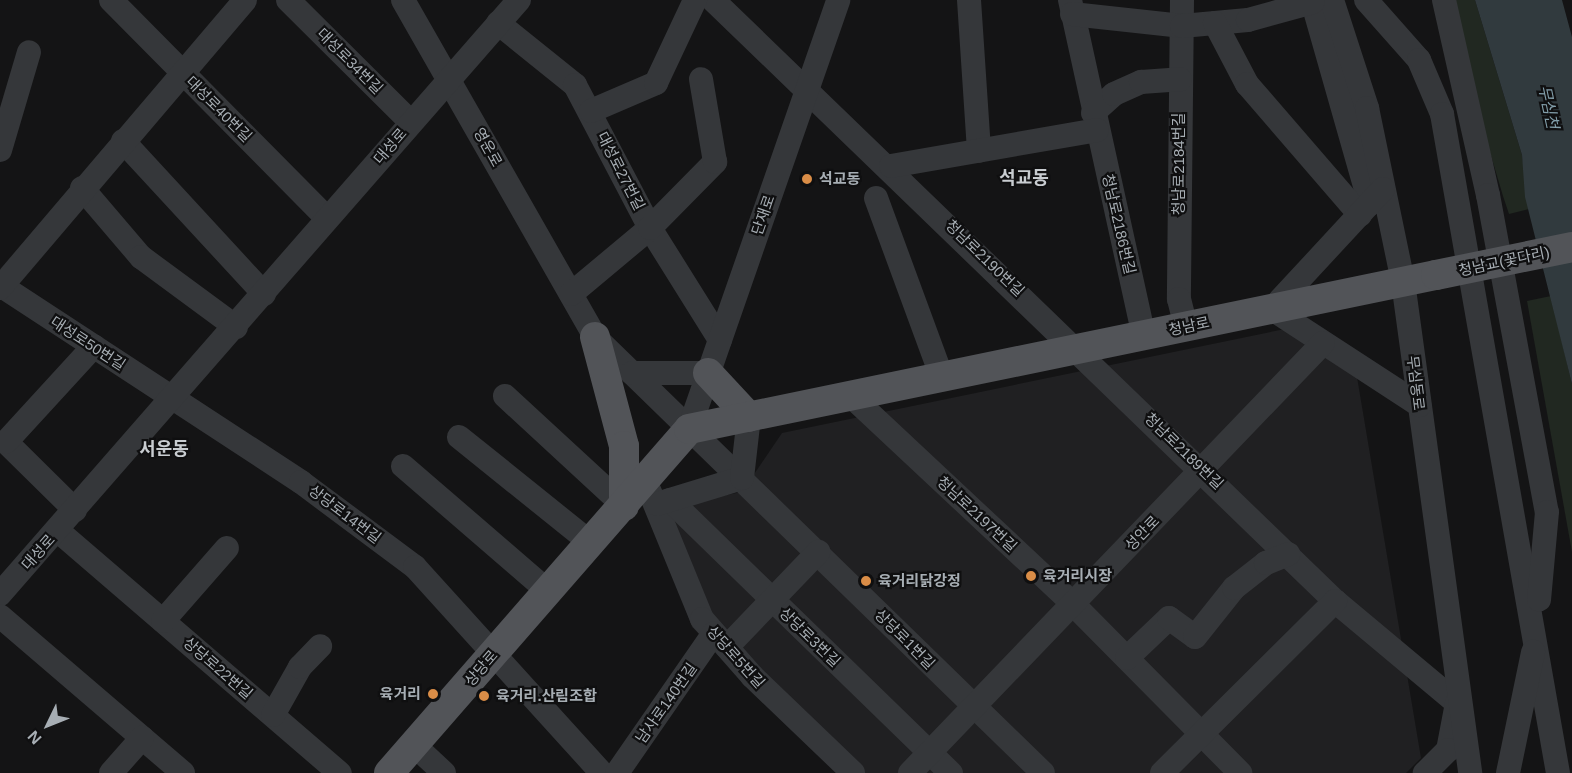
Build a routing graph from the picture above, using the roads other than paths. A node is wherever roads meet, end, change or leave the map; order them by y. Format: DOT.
graph roads {
  1 [pos="111,0"];
  2 [pos="245,0"];
  3 [pos="288,0"];
  4 [pos="403,0"];
  5 [pos="519,0"];
  6 [pos="695,0"];
  7 [pos="713,0"];
  8 [pos="838,0"];
  9 [pos="969,0"];
  10 [pos="1182,0"];
  11 [pos="1366,0"];
  12 [pos="1444,0"];
  13 [pos="1319,1"];
  14 [pos="1071,7"];
  15 [pos="1116,9"];
  16 [pos="498,23"];
  17 [pos="1215,23"];
  18 [pos="1180,26"];
  19 [pos="29,52"];
  20 [pos="186,76"];
  21 [pos="449,79"];
  22 [pos="701,79"];
  23 [pos="1180,79"];
  24 [pos="807,89"];
  25 [pos="591,111"];
  26 [pos="411,122"];
  27 [pos="1095,122"];
  28 [pos="123,141"];
  29 [pos="0,150"];
  30 [pos="979,151"];
  31 [pos="891,166"];
  32 [pos="82,188"];
  33 [pos="876,198"];
  34 [pos="1371,203"];
  35 [pos="327,218"];
  36 [pos="650,228"];
  37 [pos="1572,247"];
  38 [pos="1436,275"];
  39 [pos="1403,282"];
  40 [pos="0,286"];
  41 [pos="264,294"];
  42 [pos="571,294"];
  43 [pos="1272,309"];
  44 [pos="236,327"];
  45 [pos="1186,327"];
  46 [pos="1144,336"];
  47 [pos="595,337"];
  48 [pos="720,340"];
  49 [pos="1323,344"];
  50 [pos="94,346"];
  51 [pos="1078,349"];
  52 [pos="632,373"];
  53 [pos="708,373"];
  54 [pos="942,377"];
  55 [pos="505,396"];
  56 [pos="851,396"];
  57 [pos="176,399"];
  58 [pos="1419,405"];
  59 [pos="749,417"];
  60 [pos="689,429"];
  61 [pos="459,437"];
  62 [pos="3,439"];
  63 [pos="403,466"];
  64 [pos="1203,469"];
  65 [pos="742,478"];
  66 [pos="656,494"];
  67 [pos="624,506"];
  68 [pos="75,510"];
  69 [pos="57,530"];
  70 [pos="591,543"];
  71 [pos="227,548"];
  72 [pos="818,552"];
  73 [pos="1288,554"];
  74 [pos="548,591"];
  75 [pos="0,594"];
  76 [pos="772,600"];
  77 [pos="1335,601"];
  78 [pos="1073,604"];
  79 [pos="0,616"];
  80 [pos="163,621"];
  81 [pos="1536,636"];
  82 [pos="720,640"];
  83 [pos="320,646"];
  84 [pos="495,652"];
  85 [pos="1126,658"];
  86 [pos="1457,703"];
  87 [pos="974,706"];
  88 [pos="273,715"];
  89 [pos="1201,733"];
  90 [pos="142,738"];
  91 [pos="414,745"];
  92 [pos="929,753"];
  93 [pos="111,773"];
  94 [pos="183,773"];
  95 [pos="340,773"];
  96 [pos="388,773"];
  97 [pos="444,773"];
  98 [pos="602,773"];
  99 [pos="617,773"];
  100 [pos="854,773"];
  101 [pos="910,773"];
  102 [pos="951,773"];
  103 [pos="1043,773"];
  104 [pos="1162,773"];
  105 [pos="1240,773"];
  106 [pos="1425,773"];
  107 [pos="1470,773"];
  108 [pos="1508,773"];
  109 [pos="1558,773"];
  1 -- 20 [label="street, 대성로40번길"];
  2 -- 20 [label="street, 대성로50번길"];
  3 -- 26 [label="street, 대성로34번길"];
  4 -- 21 [label="street, 영운로"];
  5 -- 16 [label="street, 대성로"];
  6 -- 25 [label="street"];
  7 -- 24 [label="street, 청남로2190번길"];
  8 -- 24 [label="street, 단재로"];
  9 -- 30 [label="street"];
  10 -- 18 [label="street, 청남로2184번길"];
  11 -- 81 [label="street"];
  12 -- 81 [label="street"];
  13 -- 17 [label="street, 무심동로"];
  13 -- 34 [label="street, 무심동로"];
  14 -- 15 [label="street, 청남로2186번길"];
  14 -- 27 [label="street, 청남로2186번길"];
  15 -- 18 [label="street, 청남로2186번길"];
  16 -- 21 [label="street, 대성로"];
  16 -- 25 [label="street, 대성로27번길"];
  17 -- 18 [label="street, 무심동로"];
  17 -- 34 [label="street, 무심동로"];
  18 -- 23 [label="street, 청남로2184번길"];
  19 -- 29 [label="street"];
  20 -- 28 [label="street, 대성로50번길"];
  20 -- 35 [label="street, 대성로40번길"];
  21 -- 26 [label="street, 대성로"];
  21 -- 42 [label="street, 영운로"];
  22 -- 36 [label="street"];
  23 -- 27 [label="street"];
  23 -- 45 [label="street, 청남로2184번길"];
  24 -- 31 [label="street, 청남로2190번길"];
  24 -- 48 [label="street, 단재로"];
  25 -- 36 [label="street, 대성로27번길"];
  26 -- 35 [label="street, 대성로"];
  27 -- 30 [label="street"];
  27 -- 46 [label="street, 청남로2186번길"];
  28 -- 32 [label="street, 대성로50번길"];
  28 -- 41 [label="street"];
  30 -- 31 [label="street"];
  31 -- 51 [label="street, 청남로2190번길"];
  32 -- 40 [label="street, 대성로50번길"];
  32 -- 44 [label="street"];
  33 -- 54 [label="street"];
  34 -- 39 [label="street, 무심동로"];
  34 -- 43 [label="street"];
  35 -- 41 [label="street, 대성로"];
  36 -- 42 [label="street"];
  36 -- 48 [label="street, 대성로27번길"];
  37 -- 38 [label="main road, 청남교(꽃다리), bridge"];
  38 -- 39 [label="main road, 청남로"];
  39 -- 43 [label="main road, 청남로"];
  39 -- 58 [label="street, 무심동로"];
  40 -- 50 [label="street, 대성로50번길"];
  41 -- 44 [label="street, 대성로"];
  42 -- 47 [label="street, 영운로"];
  43 -- 45 [label="main road, 청남로"];
  43 -- 49 [label="street"];
  44 -- 57 [label="street, 대성로"];
  45 -- 46 [label="main road, 청남로"];
  46 -- 51 [label="main road, 청남로"];
  47 -- 52 [label="street, 영운로"];
  47 -- 67 [label="main road"];
  48 -- 53 [label="street, 단재로"];
  49 -- 58 [label="street"];
  49 -- 64 [label="street, 성안로"];
  50 -- 57 [label="street, 대성로50번길"];
  50 -- 62 [label="street"];
  51 -- 54 [label="main road, 청남로"];
  51 -- 64 [label="street, 청남로2189번길"];
  52 -- 53 [label="street"];
  52 -- 60 [label="street, 영운로"];
  53 -- 59 [label="main road"];
  53 -- 60 [label="street, 단재로"];
  54 -- 56 [label="main road, 청남로"];
  55 -- 67 [label="street"];
  56 -- 59 [label="main road, 청남로"];
  56 -- 78 [label="street, 청남로2197번길"];
  57 -- 68 [label="street, 대성로"];
  57 -- 84 [label="street, 상당로14번길"];
  58 -- 86 [label="street, 무심동로"];
  59 -- 60 [label="main road, 청남로"];
  59 -- 65 [label="street"];
  60 -- 65 [label="street, 상당로1번길"];
  60 -- 66 [label="main road, 상당로"];
  61 -- 70 [label="street"];
  62 -- 68 [label="street"];
  63 -- 74 [label="street"];
  64 -- 73 [label="street, 청남로2189번길"];
  64 -- 78 [label="street, 성안로"];
  65 -- 66 [label="street"];
  65 -- 72 [label="street, 상당로1번길"];
  66 -- 67 [label="main road, 상당로"];
  66 -- 76 [label="street, 상당로3번길"];
  66 -- 82 [label="street, 상당로5번길"];
  67 -- 70 [label="main road, 상당로"];
  68 -- 69 [label="street, 대성로"];
  69 -- 75 [label="street, 대성로"];
  69 -- 80 [label="street, 상당로22번길"];
  70 -- 74 [label="main road, 상당로"];
  71 -- 80 [label="street"];
  72 -- 76 [label="street, 남사로140번길"];
  72 -- 87 [label="street, 상당로1번길"];
  73 -- 77 [label="street, 청남로2189번길"];
  73 -- 85 [label="street"];
  74 -- 84 [label="main road, 상당로"];
  76 -- 82 [label="street, 남사로140번길"];
  76 -- 92 [label="street, 상당로3번길"];
  77 -- 86 [label="street, 청남로2189번길"];
  77 -- 89 [label="street"];
  78 -- 85 [label="street, 청남로2197번길"];
  78 -- 87 [label="street, 성안로"];
  79 -- 90 [label="street"];
  80 -- 88 [label="street, 상당로22번길"];
  81 -- 108 [label="street"];
  81 -- 109 [label="street"];
  82 -- 99 [label="street, 남사로140번길"];
  82 -- 100 [label="street, 상당로5번길"];
  83 -- 88 [label="street"];
  84 -- 91 [label="main road, 상당로"];
  84 -- 98 [label="street, 상당로14번길"];
  85 -- 89 [label="street, 청남로2197번길"];
  86 -- 106 [label="street"];
  86 -- 107 [label="street, 무심동로"];
  87 -- 92 [label="street, 성안로"];
  87 -- 103 [label="street, 상당로1번길"];
  88 -- 95 [label="street, 상당로22번길"];
  89 -- 104 [label="street"];
  89 -- 105 [label="street, 청남로2197번길"];
  90 -- 93 [label="street"];
  90 -- 94 [label="street"];
  91 -- 96 [label="main road, 상당로"];
  91 -- 97 [label="street"];
  92 -- 101 [label="street, 성안로"];
  92 -- 102 [label="street, 상당로3번길"];
}
